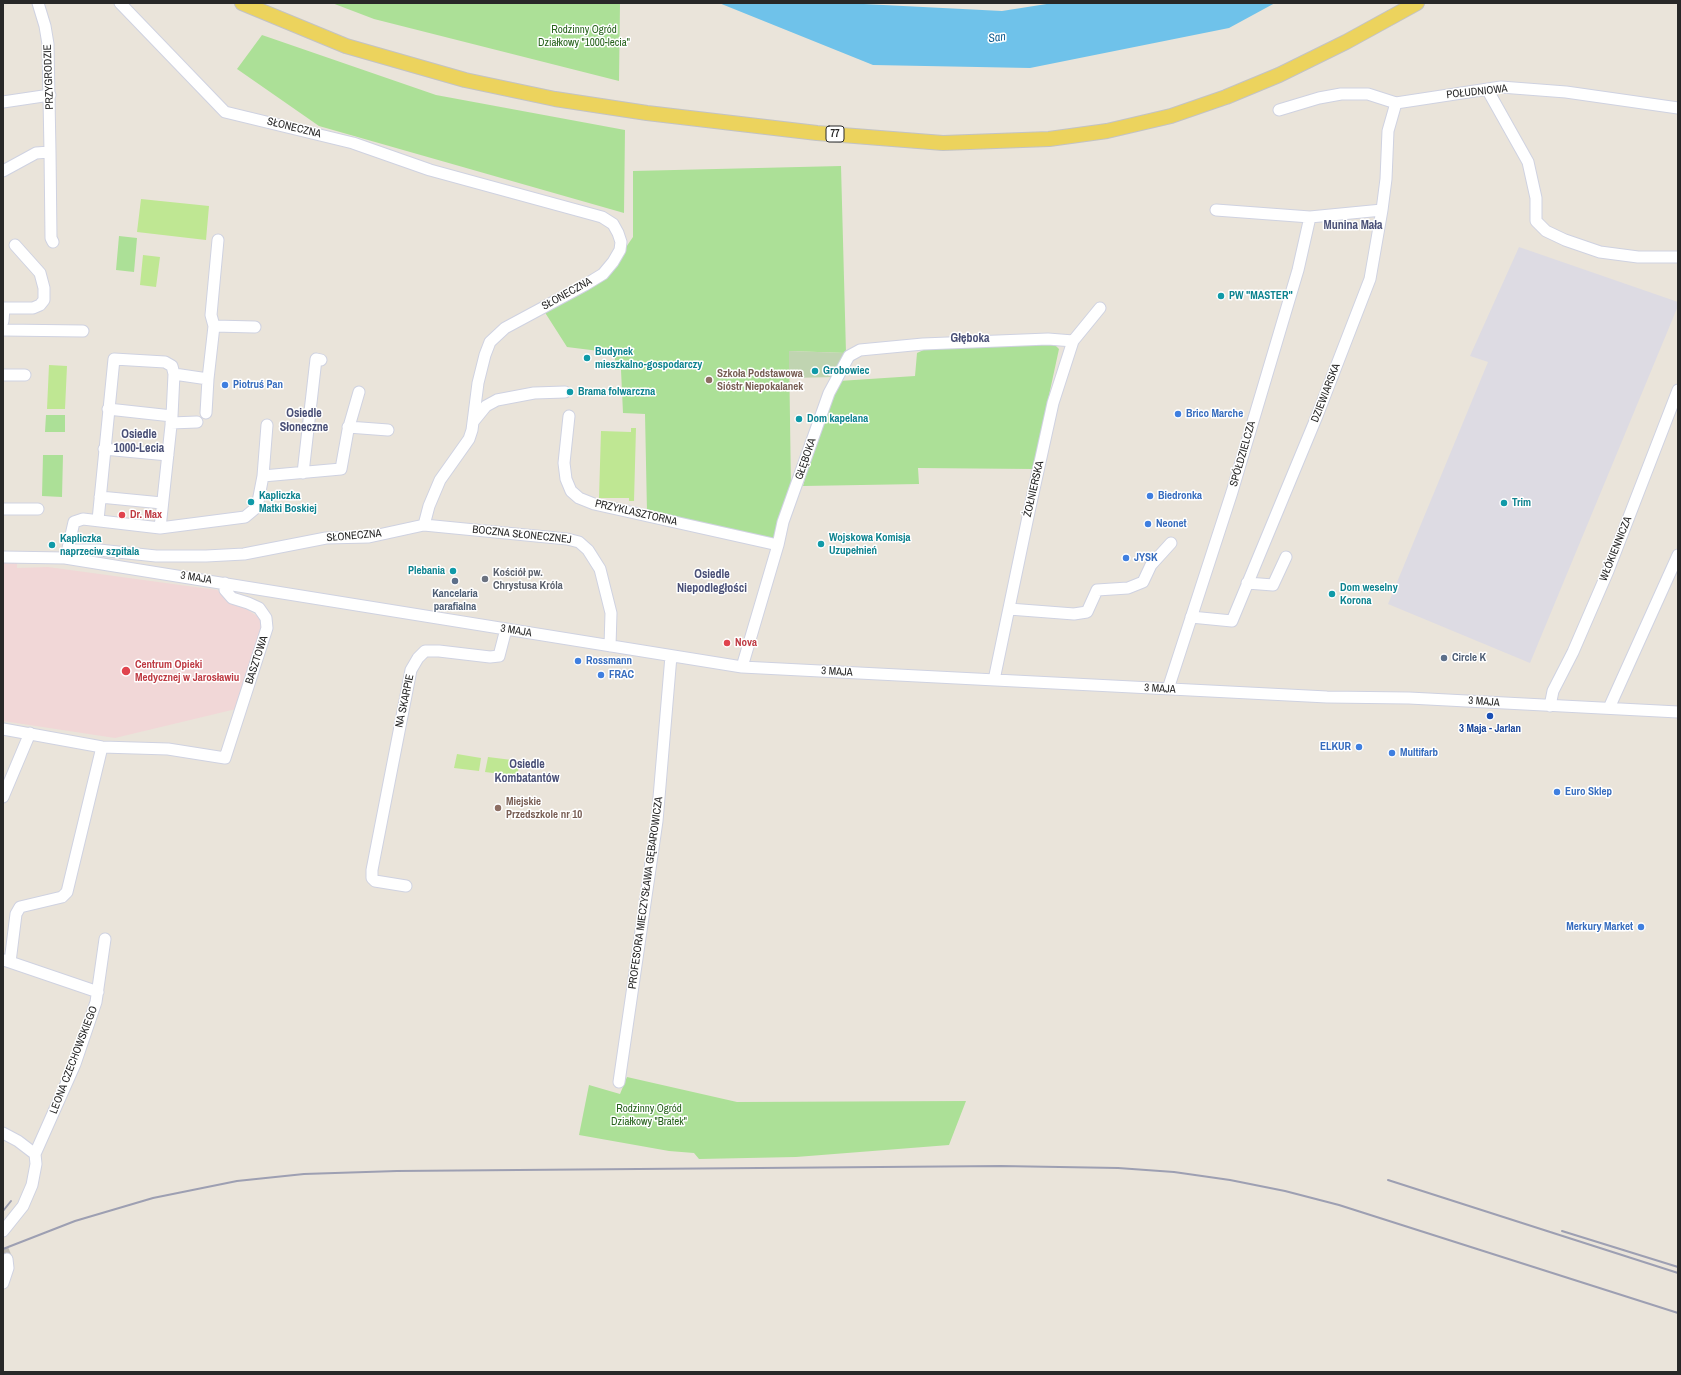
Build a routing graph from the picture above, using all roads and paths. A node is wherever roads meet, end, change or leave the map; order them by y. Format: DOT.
graph roads {
  1 [pos="38,3"];
  2 [pos="120,3"];
  3 [pos="242,3"];
  4 [pos="1416,3"];
  5 [pos="1487,89"];
  6 [pos="50,95"];
  7 [pos="3,102"];
  8 [pos="1396,103"];
  9 [pos="1678,108"];
  10 [pos="1279,110"];
  11 [pos="50,152"];
  12 [pos="3,171"];
  13 [pos="1216,210"];
  14 [pos="1382,210"];
  15 [pos="1310,217"];
  16 [pos="218,240"];
  17 [pos="53,242"];
  18 [pos="16,245"];
  19 [pos="1678,257"];
  20 [pos="1100,308"];
  21 [pos="3,321"];
  22 [pos="214,326"];
  23 [pos="255,327"];
  24 [pos="3,330"];
  25 [pos="83,331"];
  26 [pos="1073,341"];
  27 [pos="321,360"];
  28 [pos="3,374"];
  29 [pos="174,374"];
  30 [pos="24,376"];
  31 [pos="208,379"];
  32 [pos="1678,390"];
  33 [pos="358,392"];
  34 [pos="565,392"];
  35 [pos="108,409"];
  36 [pos="206,413"];
  37 [pos="569,416"];
  38 [pos="172,419"];
  39 [pos="197,422"];
  40 [pos="473,422"];
  41 [pos="267,425"];
  42 [pos="348,426"];
  43 [pos="388,430"];
  44 [pos="104,449"];
  45 [pos="168,455"];
  46 [pos="303,473"];
  47 [pos="263,476"];
  48 [pos="100,498"];
  49 [pos="162,503"];
  50 [pos="3,509"];
  51 [pos="38,509"];
  52 [pos="98,520"];
  53 [pos="424,525"];
  54 [pos="160,528"];
  55 [pos="1172,543"];
  56 [pos="778,545"];
  57 [pos="1678,555"];
  58 [pos="3,557"];
  59 [pos="1286,557"];
  60 [pos="65,558"];
  61 [pos="225,583"];
  62 [pos="1247,583"];
  63 [pos="1009,609"];
  64 [pos="1191,617"];
  65 [pos="506,629"];
  66 [pos="610,646"];
  67 [pos="671,656"];
  68 [pos="742,667"];
  69 [pos="994,680"];
  70 [pos="1168,689"];
  71 [pos="1550,706"];
  72 [pos="1610,708"];
  73 [pos="1678,712"];
  74 [pos="3,729"];
  75 [pos="30,733"];
  76 [pos="102,747"];
  77 [pos="3,797"];
  78 [pos="406,886"];
  79 [pos="105,939"];
  80 [pos="7,960"];
  81 [pos="98,992"];
  82 [pos="619,1082"];
  83 [pos="3,1133"];
  84 [pos="36,1154"];
  85 [pos="3,1231"];
  86 [pos="6,1259"];
  87 [pos="3,1283"];
  1 -- 6 [label="street, PRZYGRODZIE"];
  2 -- 40 [label="street, SŁONECZNA"];
  3 -- 4 [label="main road, 77"];
  5 -- 8 [label="street, POŁUDNIOWA"];
  5 -- 9 [label="street, POŁUDNIOWA"];
  5 -- 19 [label="street"];
  6 -- 7 [label="street"];
  6 -- 11 [label="street, PRZYGRODZIE"];
  8 -- 10 [label="street, POŁUDNIOWA"];
  8 -- 14 [label="street, DZIEWIARSKA"];
  11 -- 12 [label="street"];
  11 -- 17 [label="street, PRZYGRODZIE"];
  13 -- 15 [label="street"];
  14 -- 15 [label="street"];
  14 -- 62 [label="street, DZIEWIARSKA"];
  15 -- 64 [label="street, SPÓŁDZIELCZA"];
  16 -- 22 [label="street"];
  18 -- 21 [label="street"];
  20 -- 26 [label="street, ŻOŁNIERSKA"];
  22 -- 23 [label="street"];
  22 -- 31 [label="street"];
  24 -- 25 [label="street"];
  26 -- 56 [label="street, GŁĘBOKA"];
  26 -- 63 [label="street, ŻOŁNIERSKA"];
  27 -- 46 [label="street"];
  28 -- 30 [label="street"];
  29 -- 31 [label="street"];
  29 -- 35 [label="street"];
  29 -- 38 [label="street"];
  31 -- 36 [label="street"];
  32 -- 71 [label="street, WŁÓKIENNICZA"];
  33 -- 42 [label="street"];
  34 -- 40 [label="street"];
  35 -- 38 [label="street"];
  35 -- 44 [label="street"];
  37 -- 56 [label="street, PRZYKLASZTORNA"];
  38 -- 39 [label="street"];
  38 -- 45 [label="street"];
  40 -- 53 [label="street, SŁONECZNA"];
  41 -- 47 [label="street"];
  42 -- 43 [label="street"];
  42 -- 46 [label="street"];
  44 -- 45 [label="street"];
  44 -- 48 [label="street"];
  45 -- 49 [label="street"];
  46 -- 47 [label="street"];
  47 -- 54 [label="street"];
  48 -- 49 [label="street"];
  48 -- 52 [label="street"];
  49 -- 54 [label="street"];
  50 -- 51 [label="street"];
  52 -- 54 [label="street"];
  52 -- 60 [label="street"];
  53 -- 60 [label="street, SŁONECZNA"];
  53 -- 66 [label="street, BOCZNA SŁONECZNEJ"];
  55 -- 63 [label="street"];
  56 -- 68 [label="street, GŁĘBOKA"];
  57 -- 72 [label="street"];
  58 -- 60 [label="street, 3 MAJA"];
  59 -- 62 [label="street"];
  60 -- 61 [label="street, 3 MAJA"];
  61 -- 65 [label="street, 3 MAJA"];
  61 -- 76 [label="street, BASZTOWA"];
  62 -- 64 [label="street, DZIEWIARSKA"];
  63 -- 69 [label="street, ŻOŁNIERSKA"];
  64 -- 70 [label="street, SPÓŁDZIELCZA"];
  65 -- 66 [label="street, 3 MAJA"];
  65 -- 78 [label="street, NA SKARPIE"];
  66 -- 67 [label="street, 3 MAJA"];
  67 -- 68 [label="street, 3 MAJA"];
  67 -- 82 [label="street, PROFESORA MIECZYSŁAWA GĘBAROWICZA"];
  68 -- 69 [label="street, 3 MAJA"];
  69 -- 70 [label="street, 3 MAJA"];
  70 -- 71 [label="street, 3 MAJA"];
  71 -- 72 [label="street, 3 MAJA"];
  72 -- 73 [label="street, 3 MAJA"];
  74 -- 75 [label="street"];
  75 -- 76 [label="street"];
  75 -- 77 [label="street"];
  76 -- 80 [label="street"];
  79 -- 81 [label="street, LEONA CZECHOWSKIEGO"];
  80 -- 81 [label="street"];
  81 -- 84 [label="street, LEONA CZECHOWSKIEGO"];
  83 -- 84 [label="street"];
  84 -- 85 [label="street, LEONA CZECHOWSKIEGO"];
  86 -- 87 [label="street"];
}
